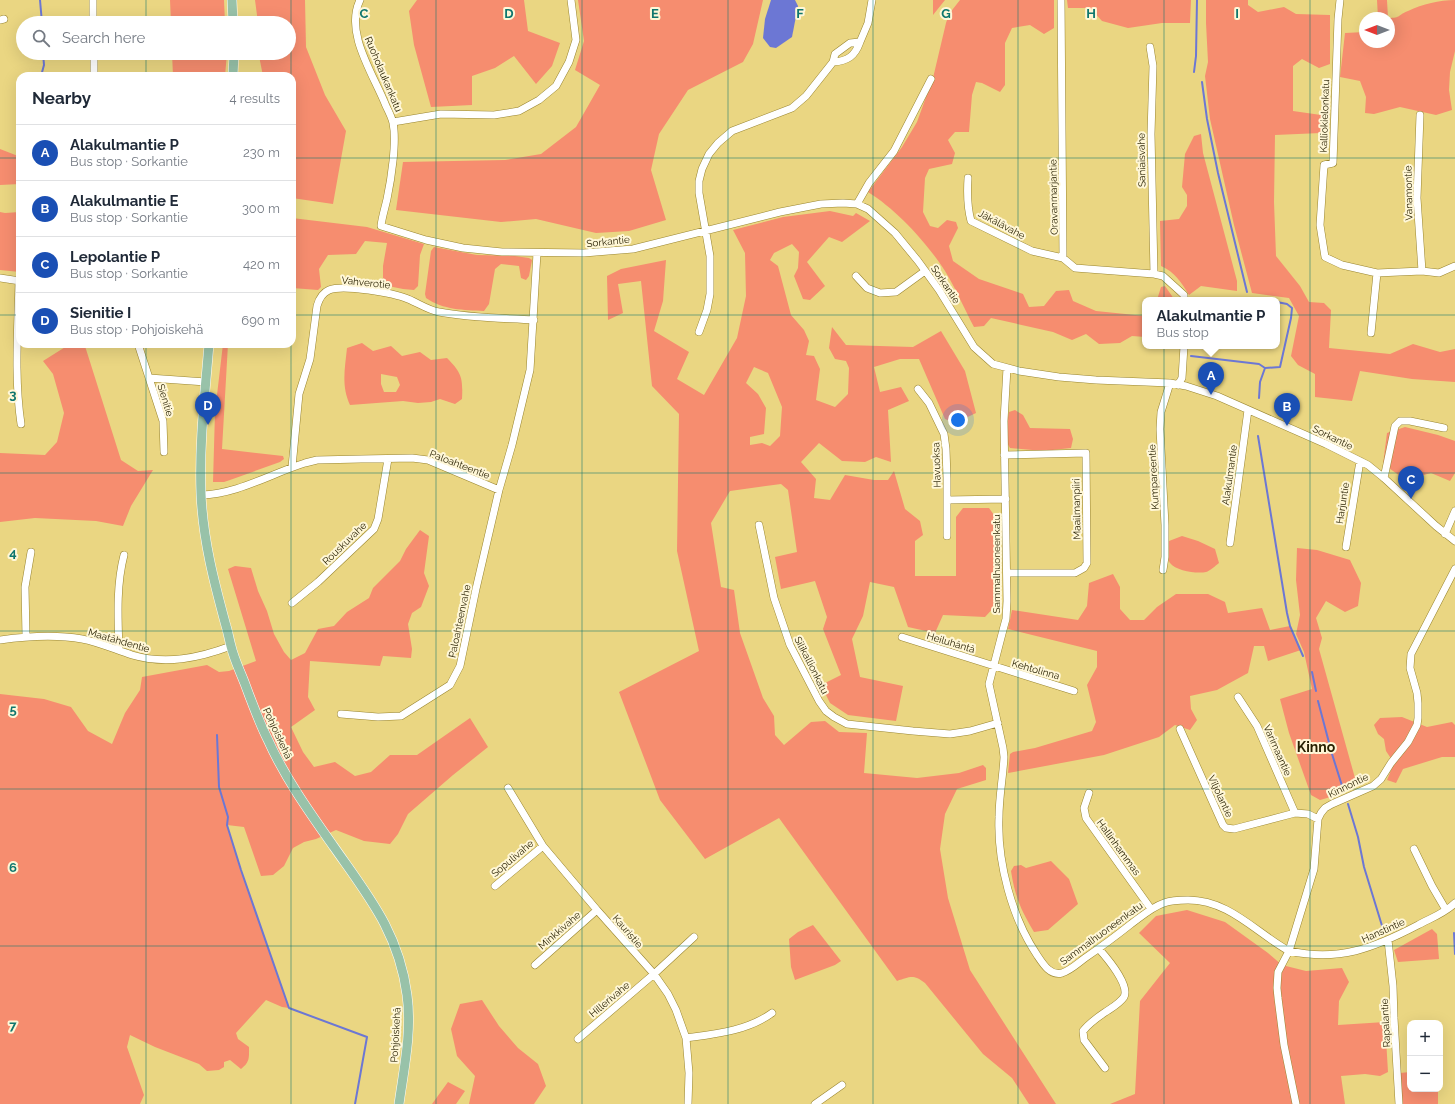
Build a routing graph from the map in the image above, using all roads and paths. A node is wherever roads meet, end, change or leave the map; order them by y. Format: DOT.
graph roads {
  1 [pos="93,0"];
  2 [pos="232,0"];
  3 [pos="360,0"];
  4 [pos="571,0"];
  5 [pos="872,0"];
  6 [pos="1061,0"];
  7 [pos="1340,0"];
  8 [pos="93,16"];
  9 [pos="233,16"];
  10 [pos="860,42"];
  11 [pos="1150,47"];
  12 [pos="94,60"];
  13 [pos="234,60"];
  14 [pos="833,62"];
  15 [pos="94,72"];
  16 [pos="233,72"];
  17 [pos="931,79"];
  18 [pos="1420,115"];
  19 [pos="393,122"];
  20 [pos="968,178"];
  21 [pos="857,204"];
  22 [pos="381,226"];
  23 [pos="706,231"];
  24 [pos="537,253"];
  25 [pos="1063,258"];
  26 [pos="1455,266"];
  27 [pos="925,271"];
  28 [pos="1422,271"];
  29 [pos="1377,273"];
  30 [pos="1154,274"];
  31 [pos="856,276"];
  32 [pos="0,278"];
  33 [pos="16,280"];
  34 [pos="1184,297"];
  35 [pos="534,320"];
  36 [pos="699,332"];
  37 [pos="1371,333"];
  38 [pos="18,348"];
  39 [pos="139,348"];
  40 [pos="209,348"];
  41 [pos="1184,349"];
  42 [pos="1007,368"];
  43 [pos="149,378"];
  44 [pos="206,382"];
  45 [pos="1170,384"];
  46 [pos="1178,385"];
  47 [pos="918,389"];
  48 [pos="1248,410"];
  49 [pos="20,424"];
  50 [pos="1444,428"];
  51 [pos="164,452"];
  52 [pos="1004,455"];
  53 [pos="388,459"];
  54 [pos="1360,461"];
  55 [pos="292,466"];
  56 [pos="1384,478"];
  57 [pos="499,490"];
  58 [pos="201,495"];
  59 [pos="1006,499"];
  60 [pos="947,500"];
  61 [pos="1455,511"];
  62 [pos="758,525"];
  63 [pos="1445,534"];
  64 [pos="947,536"];
  65 [pos="1455,541"];
  66 [pos="1230,543"];
  67 [pos="1346,547"];
  68 [pos="31,552"];
  69 [pos="124,555"];
  70 [pos="1455,569"];
  71 [pos="1163,570"];
  72 [pos="1008,573"];
  73 [pos="292,603"];
  74 [pos="26,636"];
  75 [pos="902,638"];
  76 [pos="0,640"];
  77 [pos="231,646"];
  78 [pos="119,650"];
  79 [pos="993,667"];
  80 [pos="1074,691"];
  81 [pos="1238,697"];
  82 [pos="340,714"];
  83 [pos="998,723"];
  84 [pos="1180,729"];
  85 [pos="508,788"];
  86 [pos="1089,793"];
  87 [pos="1295,813"];
  88 [pos="1318,819"];
  89 [pos="543,846"];
  90 [pos="1414,849"];
  91 [pos="495,886"];
  92 [pos="1455,903"];
  93 [pos="1151,909"];
  94 [pos="597,910"];
  95 [pos="1446,910"];
  96 [pos="694,937"];
  97 [pos="1388,940"];
  98 [pos="1099,948"];
  99 [pos="1288,951"];
  100 [pos="535,965"];
  101 [pos="654,974"];
  102 [pos="772,1013"];
  103 [pos="686,1038"];
  104 [pos="578,1039"];
  105 [pos="1106,1068"];
  106 [pos="842,1085"];
  107 [pos="399,1104"];
  108 [pos="688,1104"];
  109 [pos="815,1104"];
  110 [pos="1296,1104"];
  111 [pos="1399,1104"];
  1 -- 8 [label="street"];
  2 -- 9 [label="main road"];
  3 -- 19 [label="street, Ruoholaukankatu"];
  4 -- 19 [label="street"];
  5 -- 10 [label="street"];
  6 -- 25 [label="street, Oravanmarjantie"];
  7 -- 29 [label="street, Kalliokielonkatu"];
  10 -- 14 [label="street"];
  10 -- 14 [label="street"];
  11 -- 30 [label="street, Saniaisvahe"];
  12 -- 15 [label="street"];
  13 -- 16 [label="main road"];
  14 -- 23 [label="street"];
  17 -- 21 [label="street"];
  18 -- 28 [label="street, Vanamontie"];
  19 -- 22 [label="street, Ruoholaukankatu"];
  20 -- 25 [label="street, Jäkälävahe"];
  21 -- 23 [label="street, Sorkantie"];
  21 -- 27 [label="street, Sorkantie"];
  22 -- 24 [label="street, Sorkantie"];
  23 -- 24 [label="street, Sorkantie"];
  23 -- 36 [label="street"];
  24 -- 35 [label="street, Paloahteentie"];
  25 -- 30 [label="street"];
  26 -- 28 [label="street, Kalliokielonkatu"];
  27 -- 31 [label="street"];
  27 -- 42 [label="street, Sorkantie"];
  28 -- 29 [label="street, Kalliokielonkatu"];
  29 -- 37 [label="street"];
  30 -- 34 [label="street"];
  32 -- 33 [label="street"];
  35 -- 55 [label="street, Vahverotie"];
  35 -- 57 [label="street, Paloahteentie"];
  38 -- 49 [label="street"];
  39 -- 43 [label="street, Sienitie"];
  40 -- 44 [label="main road, Pohjoiskehä"];
  41 -- 46 [label="street"];
  42 -- 45 [label="street, Sorkantie"];
  42 -- 52 [label="street, Sammalhuoneenkatu"];
  43 -- 44 [label="street, Sienitie"];
  43 -- 51 [label="street, Sienitie"];
  44 -- 58 [label="main road, Pohjoiskehä"];
  45 -- 46 [label="street, Sorkantie"];
  45 -- 71 [label="street, Kumpareentie"];
  46 -- 48 [label="street, Sorkantie"];
  47 -- 60 [label="street, Havuoksa"];
  48 -- 54 [label="street, Sorkantie"];
  48 -- 66 [label="street, Alakulmantie"];
  50 -- 56 [label="street"];
  52 -- 59 [label="street, Sammalhuoneenkatu"];
  52 -- 72 [label="street, Maailmanpiiri"];
  53 -- 55 [label="street, Paloahteentie"];
  53 -- 57 [label="street, Paloahteentie"];
  53 -- 73 [label="street, Rouskuvahe"];
  54 -- 56 [label="street, Sorkantie"];
  54 -- 67 [label="street, Harjuntie"];
  55 -- 58 [label="street, Paloahteentie"];
  56 -- 63 [label="street, Sorkantie"];
  57 -- 82 [label="street, Paloahteenvahe"];
  58 -- 77 [label="main road, Pohjoiskehä"];
  59 -- 60 [label="street, Havuoksa"];
  59 -- 72 [label="street, Sammalhuoneenkatu"];
  60 -- 64 [label="street, Havuoksa"];
  61 -- 63 [label="street"];
  62 -- 83 [label="street, Silikallionkatu"];
  63 -- 65 [label="street, Sorkantie"];
  68 -- 74 [label="street"];
  69 -- 78 [label="street"];
  70 -- 88 [label="street, Kinnontie"];
  72 -- 79 [label="street, Sammalhuoneenkatu"];
  74 -- 76 [label="street, Maatähdentie"];
  74 -- 78 [label="street, Maatähdentie"];
  75 -- 79 [label="street, Heiluhäntä"];
  77 -- 78 [label="street, Maatähdentie"];
  77 -- 107 [label="main road, Pohjoiskehä"];
  79 -- 80 [label="street, Kehtolinna"];
  79 -- 83 [label="street, Sammalhuoneenkatu"];
  81 -- 87 [label="street, Varimaantie"];
  83 -- 98 [label="street, Sammalhuoneenkatu"];
  84 -- 87 [label="street, Viljolantie"];
  85 -- 89 [label="street, Kauristie"];
  86 -- 93 [label="street, Hallinhammas"];
  87 -- 88 [label="street, Viljolantie"];
  88 -- 99 [label="street"];
  89 -- 91 [label="street, Sopulivahe"];
  89 -- 94 [label="street, Kauristie"];
  90 -- 95 [label="street"];
  92 -- 95 [label="street, Hanstintie"];
  93 -- 98 [label="street, Sammalhuoneenkatu"];
  93 -- 99 [label="street, Sammalhuoneenkatu"];
  94 -- 100 [label="street, Minkkivahe"];
  94 -- 101 [label="street, Kauristie"];
  95 -- 97 [label="street, Hanstintie"];
  96 -- 101 [label="street, Hillerivahe"];
  97 -- 99 [label="street, Hanstintie"];
  97 -- 111 [label="street, Rapalantie"];
  98 -- 105 [label="street"];
  99 -- 110 [label="street"];
  101 -- 103 [label="street, Kauristie"];
  101 -- 104 [label="street, Hillerivahe"];
  102 -- 103 [label="street"];
  103 -- 108 [label="street, Kauristie"];
  106 -- 109 [label="street"];
}
